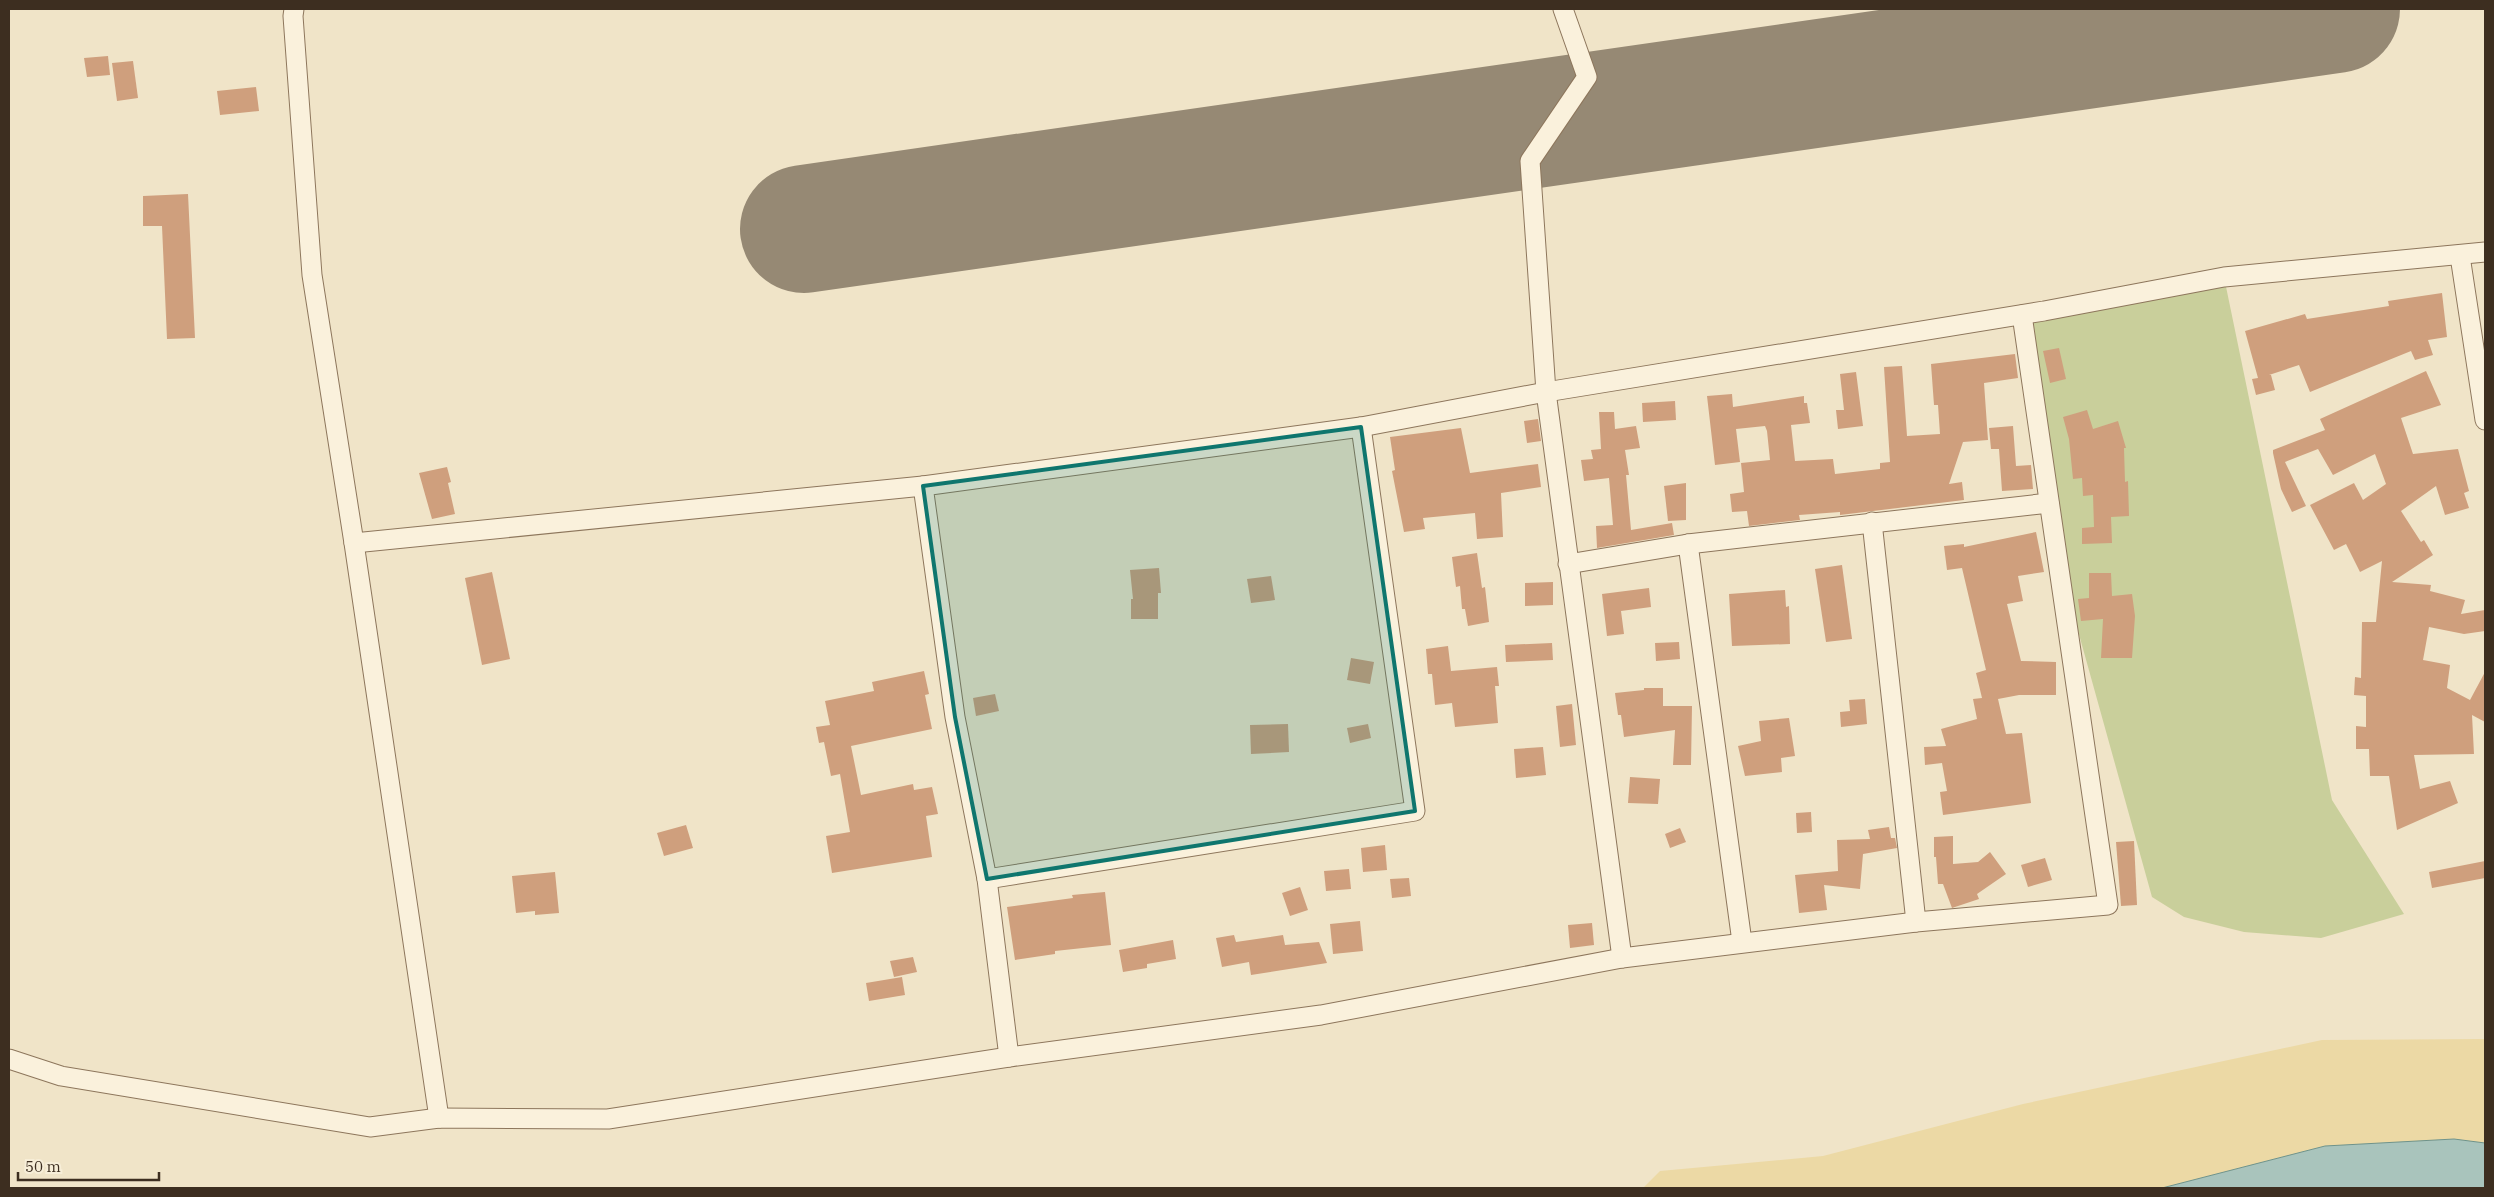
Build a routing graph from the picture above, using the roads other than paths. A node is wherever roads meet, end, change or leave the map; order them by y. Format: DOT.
graph roads {
  1 [pos="294,9"];
  2 [pos="1563,9"];
  3 [pos="2485,252"];
  4 [pos="2460,256"];
  5 [pos="2022,315"];
  6 [pos="2481,365"];
  7 [pos="1546,392"];
  8 [pos="2485,420"];
  9 [pos="1361,427"];
  10 [pos="923,486"];
  11 [pos="2049,503"];
  12 [pos="1872,522"];
  13 [pos="354,543"];
  14 [pos="1688,544"];
  15 [pos="1568,564"];
  16 [pos="987,879"];
  17 [pos="1916,922"];
  18 [pos="1742,942"];
  19 [pos="1622,958"];
  20 [pos="1009,1057"];
  21 [pos="9,1059"];
  22 [pos="439,1118"];
  1 -- 13 [label="street"];
  2 -- 7 [label="street"];
  3 -- 4 [label="street"];
  4 -- 5 [label="street"];
  4 -- 6 [label="street"];
  5 -- 7 [label="street"];
  5 -- 11 [label="street"];
  6 -- 8 [label="street"];
  7 -- 9 [label="street"];
  7 -- 15 [label="street"];
  9 -- 10 [label="street"];
  9 -- 16 [label="street"];
  10 -- 13 [label="street"];
  10 -- 16 [label="street"];
  11 -- 12 [label="street"];
  11 -- 17 [label="street"];
  12 -- 14 [label="street"];
  12 -- 17 [label="street"];
  13 -- 22 [label="street"];
  14 -- 15 [label="street"];
  14 -- 18 [label="street"];
  15 -- 19 [label="street"];
  16 -- 20 [label="street"];
  17 -- 18 [label="street"];
  18 -- 19 [label="street"];
  19 -- 20 [label="street"];
  20 -- 22 [label="street"];
  21 -- 22 [label="street"];
}
